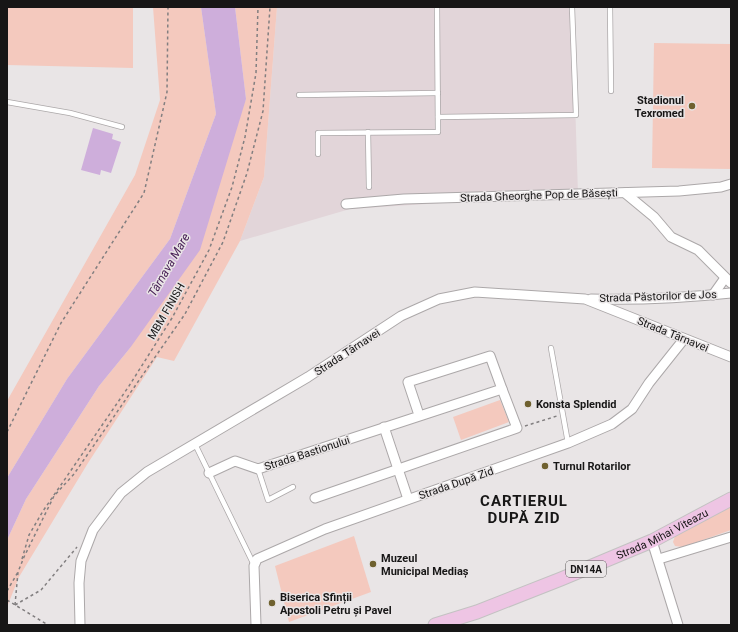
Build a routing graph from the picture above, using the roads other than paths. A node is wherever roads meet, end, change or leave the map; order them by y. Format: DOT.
graph roads {
  1 [pos="437,7"];
  2 [pos="572,7"];
  3 [pos="610,7"];
  4 [pos="612,91"];
  5 [pos="438,93"];
  6 [pos="299,95"];
  7 [pos="7,102"];
  8 [pos="438,117"];
  9 [pos="122,128"];
  10 [pos="368,132"];
  11 [pos="318,154"];
  12 [pos="731,184"];
  13 [pos="369,187"];
  14 [pos="625,193"];
  15 [pos="346,204"];
  16 [pos="728,280"];
  17 [pos="731,293"];
  18 [pos="713,295"];
  19 [pos="585,299"];
  20 [pos="684,339"];
  21 [pos="551,348"];
  22 [pos="731,357"];
  23 [pos="502,389"];
  24 [pos="419,415"];
  25 [pos="384,427"];
  26 [pos="568,443"];
  27 [pos="195,444"];
  28 [pos="258,469"];
  29 [pos="398,470"];
  30 [pos="209,473"];
  31 [pos="293,487"];
  32 [pos="315,498"];
  33 [pos="408,499"];
  34 [pos="731,499"];
  35 [pos="731,537"];
  36 [pos="652,541"];
  37 [pos="658,559"];
  38 [pos="254,566"];
  39 [pos="80,625"];
  40 [pos="256,625"];
  41 [pos="435,625"];
  42 [pos="678,625"];
  1 -- 5 [label="lane"];
  2 -- 8 [label="lane"];
  3 -- 4 [label="lane"];
  5 -- 6 [label="lane"];
  5 -- 8 [label="lane"];
  7 -- 9 [label="lane"];
  8 -- 10 [label="lane"];
  10 -- 11 [label="lane"];
  10 -- 13 [label="lane"];
  12 -- 14 [label="street, Strada Gheorghe Pop de Băsești"];
  14 -- 15 [label="street, Strada Gheorghe Pop de Băsești"];
  14 -- 16 [label="street, Strada Păstorilor de Jos"];
  16 -- 18 [label="street"];
  17 -- 18 [label="street, Strada Păstorilor de Jos"];
  18 -- 19 [label="street, Strada Păstorilor de Jos"];
  19 -- 20 [label="street, Strada Târnavei"];
  19 -- 27 [label="street, Strada Târnavei"];
  20 -- 22 [label="street, Strada Târnavei"];
  20 -- 26 [label="street, Strada După Zid"];
  21 -- 26 [label="lane"];
  23 -- 24 [label="street, Strada Bastionului"];
  23 -- 24 [label="street"];
  23 -- 29 [label="street"];
  24 -- 25 [label="street, Strada Bastionului"];
  25 -- 28 [label="street, Strada Bastionului"];
  25 -- 29 [label="street"];
  26 -- 33 [label="street, Strada După Zid"];
  27 -- 30 [label="lane"];
  27 -- 39 [label="street, Strada Târnavei"];
  28 -- 30 [label="street, Strada Bastionului"];
  28 -- 31 [label="lane"];
  29 -- 32 [label="street"];
  29 -- 33 [label="street"];
  30 -- 38 [label="lane"];
  33 -- 38 [label="street, Strada După Zid"];
  34 -- 36 [label="main road, Strada Mihai Viteazu / DN14A"];
  35 -- 37 [label="street, Strada Mihai Viteazu"];
  36 -- 37 [label="street"];
  36 -- 41 [label="main road, Strada Mihai Viteazu / DN14A"];
  37 -- 42 [label="street"];
  38 -- 40 [label="street"];
}
